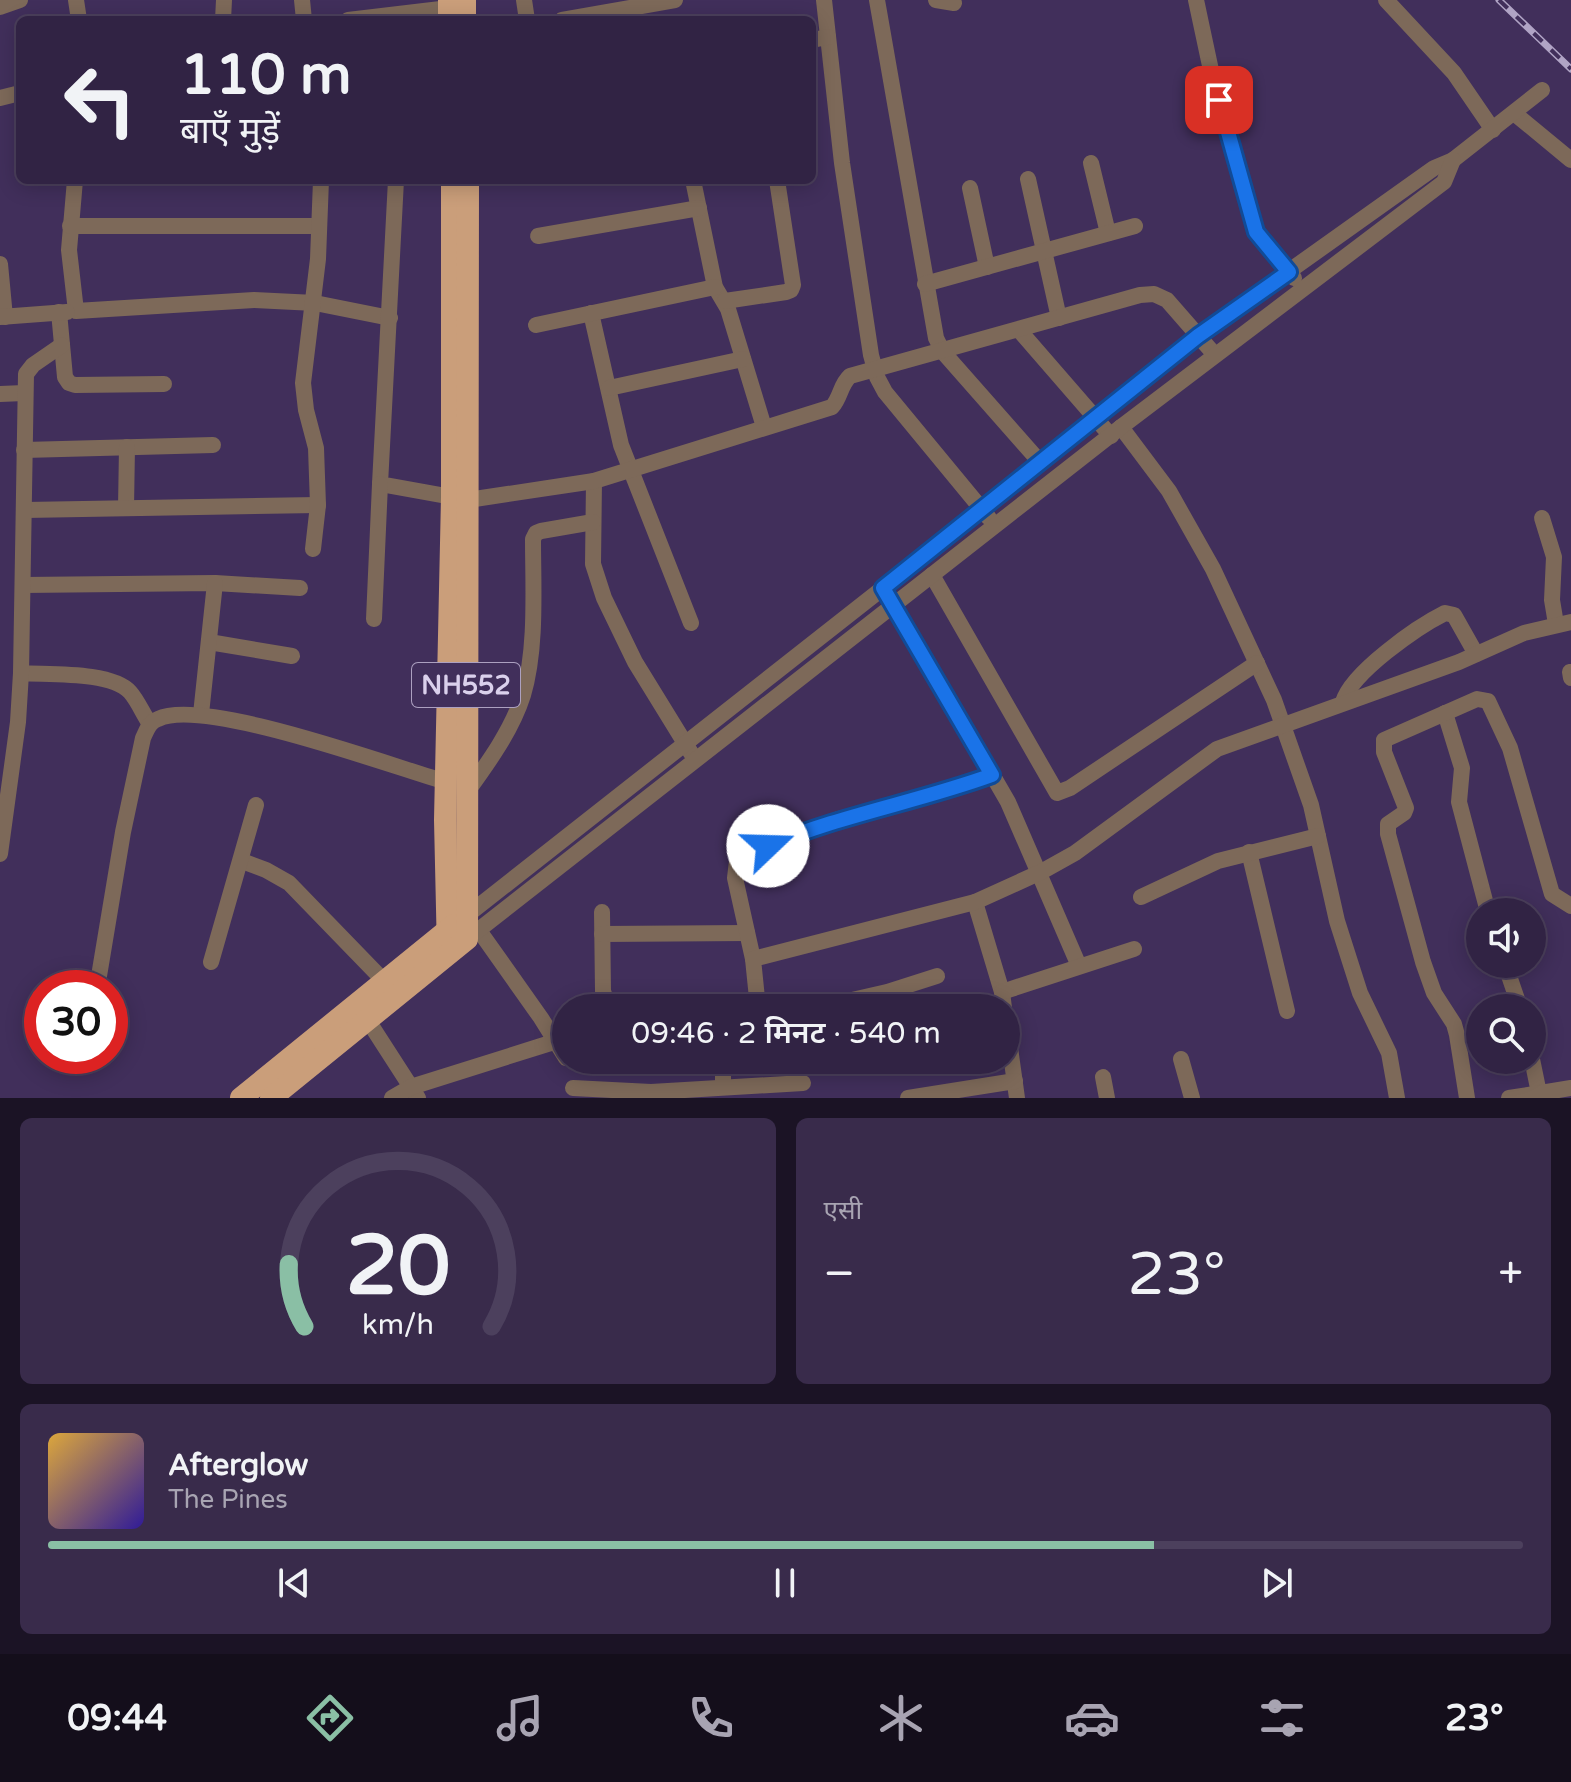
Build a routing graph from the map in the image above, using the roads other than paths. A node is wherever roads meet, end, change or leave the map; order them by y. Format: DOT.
graph roads {
  1 [pos="20,0"];
  2 [pos="675,0"];
  3 [pos="824,0"];
  4 [pos="877,0"];
  5 [pos="936,0"];
  6 [pos="1196,0"];
  7 [pos="1386,0"];
  8 [pos="954,3"];
  9 [pos="0,7"];
  10 [pos="455,10"];
  11 [pos="391,16"];
  12 [pos="585,16"];
  13 [pos="820,38"];
  14 [pos="1542,90"];
  15 [pos="1514,113"];
  16 [pos="1493,130"];
  17 [pos="1453,160"];
  18 [pos="1571,160"];
  19 [pos="1091,163"];
  20 [pos="1028,179"];
  21 [pos="75,184"];
  22 [pos="321,184"];
  23 [pos="396,184"];
  24 [pos="452,184"];
  25 [pos="468,184"];
  26 [pos="694,184"];
  27 [pos="778,184"];
  28 [pos="970,188"];
  29 [pos="699,208"];
  30 [pos="70,226"];
  31 [pos="319,226"];
  32 [pos="1135,226"];
  33 [pos="1108,233"];
  34 [pos="538,236"];
  35 [pos="1043,250"];
  36 [pos="0,264"];
  37 [pos="987,267"];
  38 [pos="1289,272"];
  39 [pos="925,284"];
  40 [pos="1302,288"];
  41 [pos="720,294"];
  42 [pos="315,303"];
  43 [pos="68,312"];
  44 [pos="591,313"];
  45 [pos="3,317"];
  46 [pos="390,318"];
  47 [pos="1059,318"];
  48 [pos="536,325"];
  49 [pos="1019,330"];
  50 [pos="1198,336"];
  51 [pos="62,345"];
  52 [pos="943,352"];
  53 [pos="1215,355"];
  54 [pos="743,359"];
  55 [pos="874,369"];
  56 [pos="164,384"];
  57 [pos="609,388"];
  58 [pos="24,393"];
  59 [pos="0,394"];
  60 [pos="1095,417"];
  61 [pos="764,427"];
  62 [pos="1116,431"];
  63 [pos="213,445"];
  64 [pos="127,447"];
  65 [pos="24,450"];
  66 [pos="1040,462"];
  67 [pos="630,470"];
  68 [pos="594,481"];
  69 [pos="380,484"];
  70 [pos="460,499"];
  71 [pos="318,505"];
  72 [pos="126,508"];
  73 [pos="25,510"];
  74 [pos="982,510"];
  75 [pos="1542,518"];
  76 [pos="593,522"];
  77 [pos="995,526"];
  78 [pos="313,549"];
  79 [pos="932,575"];
  80 [pos="215,583"];
  81 [pos="23,585"];
  82 [pos="300,588"];
  83 [pos="883,588"];
  84 [pos="894,604"];
  85 [pos="374,619"];
  86 [pos="691,623"];
  87 [pos="1564,623"];
  88 [pos="209,642"];
  89 [pos="1476,654"];
  90 [pos="292,656"];
  91 [pos="1257,663"];
  92 [pos="21,673"];
  93 [pos="1343,702"];
  94 [pos="1445,713"];
  95 [pos="201,714"];
  96 [pos="150,724"];
  97 [pos="1283,724"];
  98 [pos="686,743"];
  99 [pos="697,761"];
  100 [pos="992,775"];
  101 [pos="456,789"];
  102 [pos="256,805"];
  103 [pos="1318,836"];
  104 [pos="1249,852"];
  105 [pos="0,854"];
  106 [pos="242,861"];
  107 [pos="1041,872"];
  108 [pos="1141,897"];
  109 [pos="1484,898"];
  110 [pos="975,902"];
  111 [pos="1571,906"];
  112 [pos="602,912"];
  113 [pos="747,933"];
  114 [pos="461,934"];
  115 [pos="602,934"];
  116 [pos="1134,949"];
  117 [pos="753,959"];
  118 [pos="211,962"];
  119 [pos="1079,966"];
  120 [pos="100,970"];
  121 [pos="937,976"];
  122 [pos="384,981"];
  123 [pos="604,994"];
  124 [pos="757,994"];
  125 [pos="878,994"];
  126 [pos="1001,994"];
  127 [pos="1016,994"];
  128 [pos="1287,1011"];
  129 [pos="367,1019"];
  130 [pos="552,1035"];
  131 [pos="552,1043"];
  132 [pos="1181,1059"];
  133 [pos="723,1074"];
  134 [pos="1535,1074"];
  135 [pos="1103,1077"];
  136 [pos="803,1083"];
  137 [pos="723,1086"];
  138 [pos="1571,1088"];
  139 [pos="1016,1090"];
  140 [pos="415,1092"];
  141 [pos="752,1092"];
  142 [pos="574,1093"];
  143 [pos="676,1094"];
  144 [pos="1540,1095"];
  145 [pos="241,1098"];
  146 [pos="271,1098"];
  147 [pos="392,1098"];
  148 [pos="908,1098"];
  149 [pos="1107,1098"];
  150 [pos="1192,1098"];
  151 [pos="1397,1098"];
  152 [pos="1467,1098"];
  153 [pos="1509,1098"];
  1 -- 9 [label="street"];
  2 -- 12 [label="street"];
  3 -- 13 [label="street"];
  4 -- 39 [label="street"];
  5 -- 8 [label="street"];
  6 -- 38 [label="street"];
  7 -- 16 [label="street"];
  10 -- 11 [label="street"];
  13 -- 55 [label="street"];
  14 -- 15 [label="street"];
  15 -- 16 [label="street"];
  15 -- 18 [label="street"];
  16 -- 17 [label="street"];
  17 -- 38 [label="street"];
  17 -- 40 [label="street"];
  19 -- 33 [label="street"];
  20 -- 35 [label="street"];
  21 -- 30 [label="street"];
  22 -- 31 [label="street"];
  23 -- 46 [label="street"];
  24 -- 70 [label="highway, NH552"];
  25 -- 70 [label="highway, NH552"];
  26 -- 29 [label="street"];
  27 -- 41 [label="street"];
  28 -- 37 [label="street"];
  29 -- 34 [label="street"];
  29 -- 41 [label="street"];
  30 -- 31 [label="street"];
  30 -- 43 [label="street"];
  31 -- 42 [label="street"];
  32 -- 33 [label="street"];
  33 -- 35 [label="street"];
  35 -- 37 [label="street"];
  35 -- 47 [label="street"];
  36 -- 45 [label="street"];
  37 -- 39 [label="street"];
  38 -- 40 [label="street"];
  38 -- 50 [label="street"];
  39 -- 52 [label="street"];
  40 -- 53 [label="street"];
  41 -- 44 [label="street"];
  41 -- 54 [label="street"];
  42 -- 43 [label="street"];
  42 -- 46 [label="street"];
  42 -- 71 [label="street"];
  43 -- 45 [label="street"];
  43 -- 51 [label="street"];
  44 -- 48 [label="street"];
  44 -- 57 [label="street"];
  46 -- 69 [label="street"];
  47 -- 49 [label="street"];
  47 -- 50 [label="street"];
  49 -- 52 [label="street"];
  49 -- 60 [label="street"];
  50 -- 53 [label="street"];
  50 -- 60 [label="street"];
  51 -- 56 [label="street"];
  51 -- 58 [label="street"];
  52 -- 55 [label="street"];
  52 -- 66 [label="street"];
  53 -- 62 [label="street"];
  54 -- 57 [label="street"];
  54 -- 61 [label="street"];
  55 -- 61 [label="street"];
  55 -- 74 [label="street"];
  57 -- 67 [label="street"];
  58 -- 59 [label="street"];
  58 -- 65 [label="street"];
  60 -- 62 [label="street"];
  60 -- 66 [label="street"];
  61 -- 67 [label="street"];
  62 -- 77 [label="street"];
  62 -- 91 [label="street"];
  63 -- 64 [label="street"];
  64 -- 65 [label="street"];
  64 -- 72 [label="street"];
  65 -- 73 [label="street"];
  66 -- 74 [label="street"];
  67 -- 68 [label="street"];
  67 -- 86 [label="street"];
  68 -- 70 [label="street"];
  68 -- 76 [label="street"];
  69 -- 70 [label="street"];
  69 -- 85 [label="street"];
  70 -- 101 [label="highway, NH552"];
  71 -- 72 [label="street"];
  71 -- 78 [label="street"];
  72 -- 73 [label="street"];
  73 -- 81 [label="street"];
  74 -- 77 [label="street"];
  74 -- 83 [label="street"];
  75 -- 87 [label="street"];
  76 -- 98 [label="street"];
  76 -- 101 [label="street"];
  77 -- 79 [label="street"];
  79 -- 84 [label="street"];
  79 -- 91 [label="street"];
  80 -- 81 [label="street"];
  80 -- 82 [label="street"];
  80 -- 88 [label="street"];
  81 -- 92 [label="street"];
  83 -- 84 [label="street"];
  83 -- 98 [label="street"];
  84 -- 99 [label="street"];
  84 -- 100 [label="street"];
  87 -- 89 [label="street"];
  88 -- 90 [label="street"];
  88 -- 95 [label="street"];
  89 -- 93 [label="street"];
  89 -- 93 [label="street"];
  91 -- 97 [label="street"];
  92 -- 96 [label="street"];
  92 -- 105 [label="street"];
  93 -- 97 [label="street"];
  94 -- 109 [label="street"];
  94 -- 111 [label="street"];
  94 -- 152 [label="street"];
  95 -- 96 [label="street"];
  95 -- 101 [label="street"];
  96 -- 120 [label="street"];
  97 -- 103 [label="street"];
  97 -- 107 [label="street"];
  98 -- 99 [label="street"];
  98 -- 114 [label="street"];
  99 -- 114 [label="street"];
  100 -- 107 [label="street"];
  100 -- 113 [label="street"];
  101 -- 114 [label="highway, NH552"];
  102 -- 106 [label="street"];
  103 -- 104 [label="street"];
  103 -- 151 [label="street"];
  104 -- 108 [label="street"];
  104 -- 128 [label="street"];
  106 -- 118 [label="street"];
  106 -- 122 [label="street"];
  107 -- 110 [label="street"];
  107 -- 119 [label="street"];
  110 -- 117 [label="street"];
  110 -- 126 [label="street"];
  112 -- 115 [label="street"];
  113 -- 115 [label="street"];
  113 -- 117 [label="street"];
  114 -- 122 [label="highway"];
  114 -- 129 [label="highway"];
  114 -- 130 [label="street"];
  115 -- 123 [label="street"];
  116 -- 119 [label="street"];
  117 -- 124 [label="street"];
  119 -- 127 [label="street"];
  121 -- 125 [label="street"];
  122 -- 145 [label="highway"];
  129 -- 140 [label="street"];
  129 -- 146 [label="highway"];
  131 -- 140 [label="street"];
  132 -- 150 [label="street"];
  133 -- 137 [label="street"];
  134 -- 144 [label="street"];
  135 -- 149 [label="street"];
  136 -- 141 [label="street"];
  137 -- 141 [label="street"];
  137 -- 143 [label="street"];
  138 -- 144 [label="street"];
  139 -- 148 [label="street"];
  140 -- 147 [label="street"];
  142 -- 143 [label="street"];
  144 -- 153 [label="street"];
}
